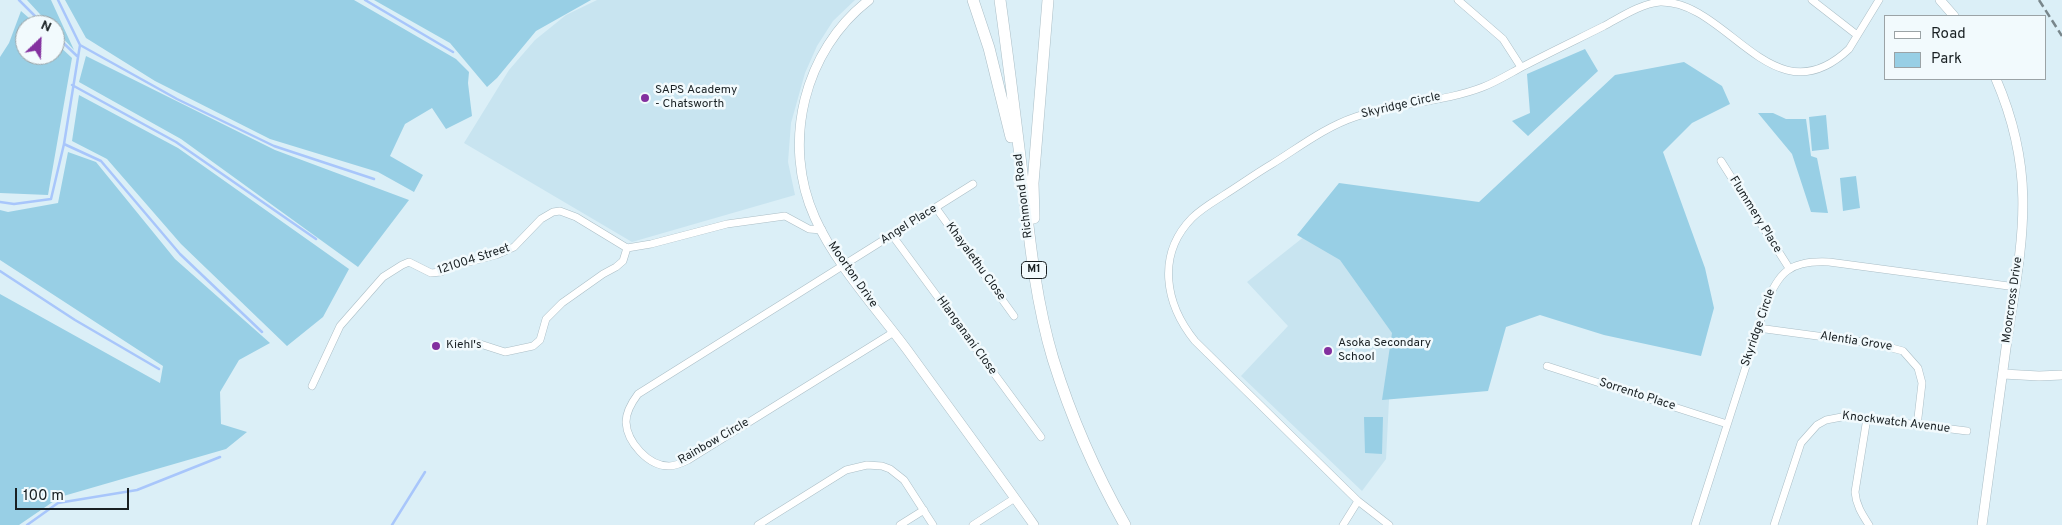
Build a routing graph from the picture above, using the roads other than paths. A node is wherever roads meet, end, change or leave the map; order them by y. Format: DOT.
graph roads {
  1 [pos="868,0"];
  2 [pos="973,0"];
  3 [pos="1000,0"];
  4 [pos="1048,0"];
  5 [pos="1458,0"];
  6 [pos="1812,0"];
  7 [pos="1879,0"];
  8 [pos="1940,0"];
  9 [pos="1953,15"];
  10 [pos="1857,34"];
  11 [pos="1521,67"];
  12 [pos="1996,80"];
  13 [pos="1721,161"];
  14 [pos="974,184"];
  15 [pos="1025,205"];
  16 [pos="936,208"];
  17 [pos="822,230"];
  18 [pos="892,235"];
  19 [pos="627,248"];
  20 [pos="844,266"];
  21 [pos="1789,268"];
  22 [pos="2016,287"];
  23 [pos="1040,308"];
  24 [pos="1014,316"];
  25 [pos="1758,328"];
  26 [pos="894,332"];
  27 [pos="474,342"];
  28 [pos="1547,366"];
  29 [pos="2003,374"];
  30 [pos="2062,375"];
  31 [pos="312,386"];
  32 [pos="1867,418"];
  33 [pos="1727,424"];
  34 [pos="1917,426"];
  35 [pos="1967,431"];
  36 [pos="1040,437"];
  37 [pos="1015,498"];
  38 [pos="1358,501"];
  39 [pos="924,510"];
  40 [pos="758,525"];
  41 [pos="900,525"];
  42 [pos="933,525"];
  43 [pos="973,525"];
  44 [pos="1034,525"];
  45 [pos="1125,525"];
  46 [pos="1343,525"];
  47 [pos="1388,525"];
  48 [pos="1695,525"];
  49 [pos="1774,525"];
  50 [pos="1870,525"];
  51 [pos="1982,525"];
  1 -- 17 [label="street, Moorton Drive"];
  2 -- 15 [label="highway"];
  3 -- 15 [label="highway, Richmond Road / M1"];
  4 -- 23 [label="highway"];
  5 -- 11 [label="street"];
  6 -- 10 [label="street"];
  7 -- 10 [label="street, Skyridge Circle"];
  8 -- 9 [label="street"];
  10 -- 11 [label="street, Skyridge Circle"];
  11 -- 38 [label="street, Skyridge Circle"];
  12 -- 22 [label="street, Moorcross Drive"];
  13 -- 21 [label="street, Flummery Place"];
  14 -- 16 [label="street, Angel Place"];
  15 -- 23 [label="highway, Richmond Road / M1"];
  16 -- 18 [label="street, Angel Place"];
  16 -- 24 [label="street, Khayalethu Close"];
  17 -- 19 [label="street"];
  17 -- 20 [label="street, Moorton Drive"];
  18 -- 20 [label="street, Angel Place"];
  18 -- 36 [label="street, Hlanganani Close"];
  19 -- 27 [label="street"];
  19 -- 31 [label="street, 121004 Street"];
  20 -- 26 [label="street, Moorton Drive"];
  20 -- 26 [label="street, Rainbow Circle"];
  21 -- 22 [label="street"];
  21 -- 25 [label="street, Skyridge Circle"];
  22 -- 29 [label="street, Moorcross Drive"];
  23 -- 45 [label="highway, Richmond Road / M1"];
  25 -- 33 [label="street, Skyridge Circle"];
  25 -- 34 [label="street, Alentia Grove"];
  26 -- 37 [label="street, Moorton Drive"];
  28 -- 33 [label="street, Sorrento Place"];
  29 -- 30 [label="street"];
  29 -- 51 [label="street, Moorcross Drive"];
  32 -- 34 [label="street, Knockwatch Avenue"];
  32 -- 49 [label="street, Knockwatch Avenue"];
  32 -- 50 [label="street"];
  33 -- 48 [label="street, Skyridge Circle"];
  34 -- 35 [label="street, Knockwatch Avenue"];
  37 -- 43 [label="street"];
  37 -- 44 [label="street, Moorton Drive"];
  38 -- 46 [label="street"];
  38 -- 47 [label="street, Skyridge Circle"];
  39 -- 40 [label="street"];
  39 -- 41 [label="street"];
  39 -- 42 [label="street"];
}
